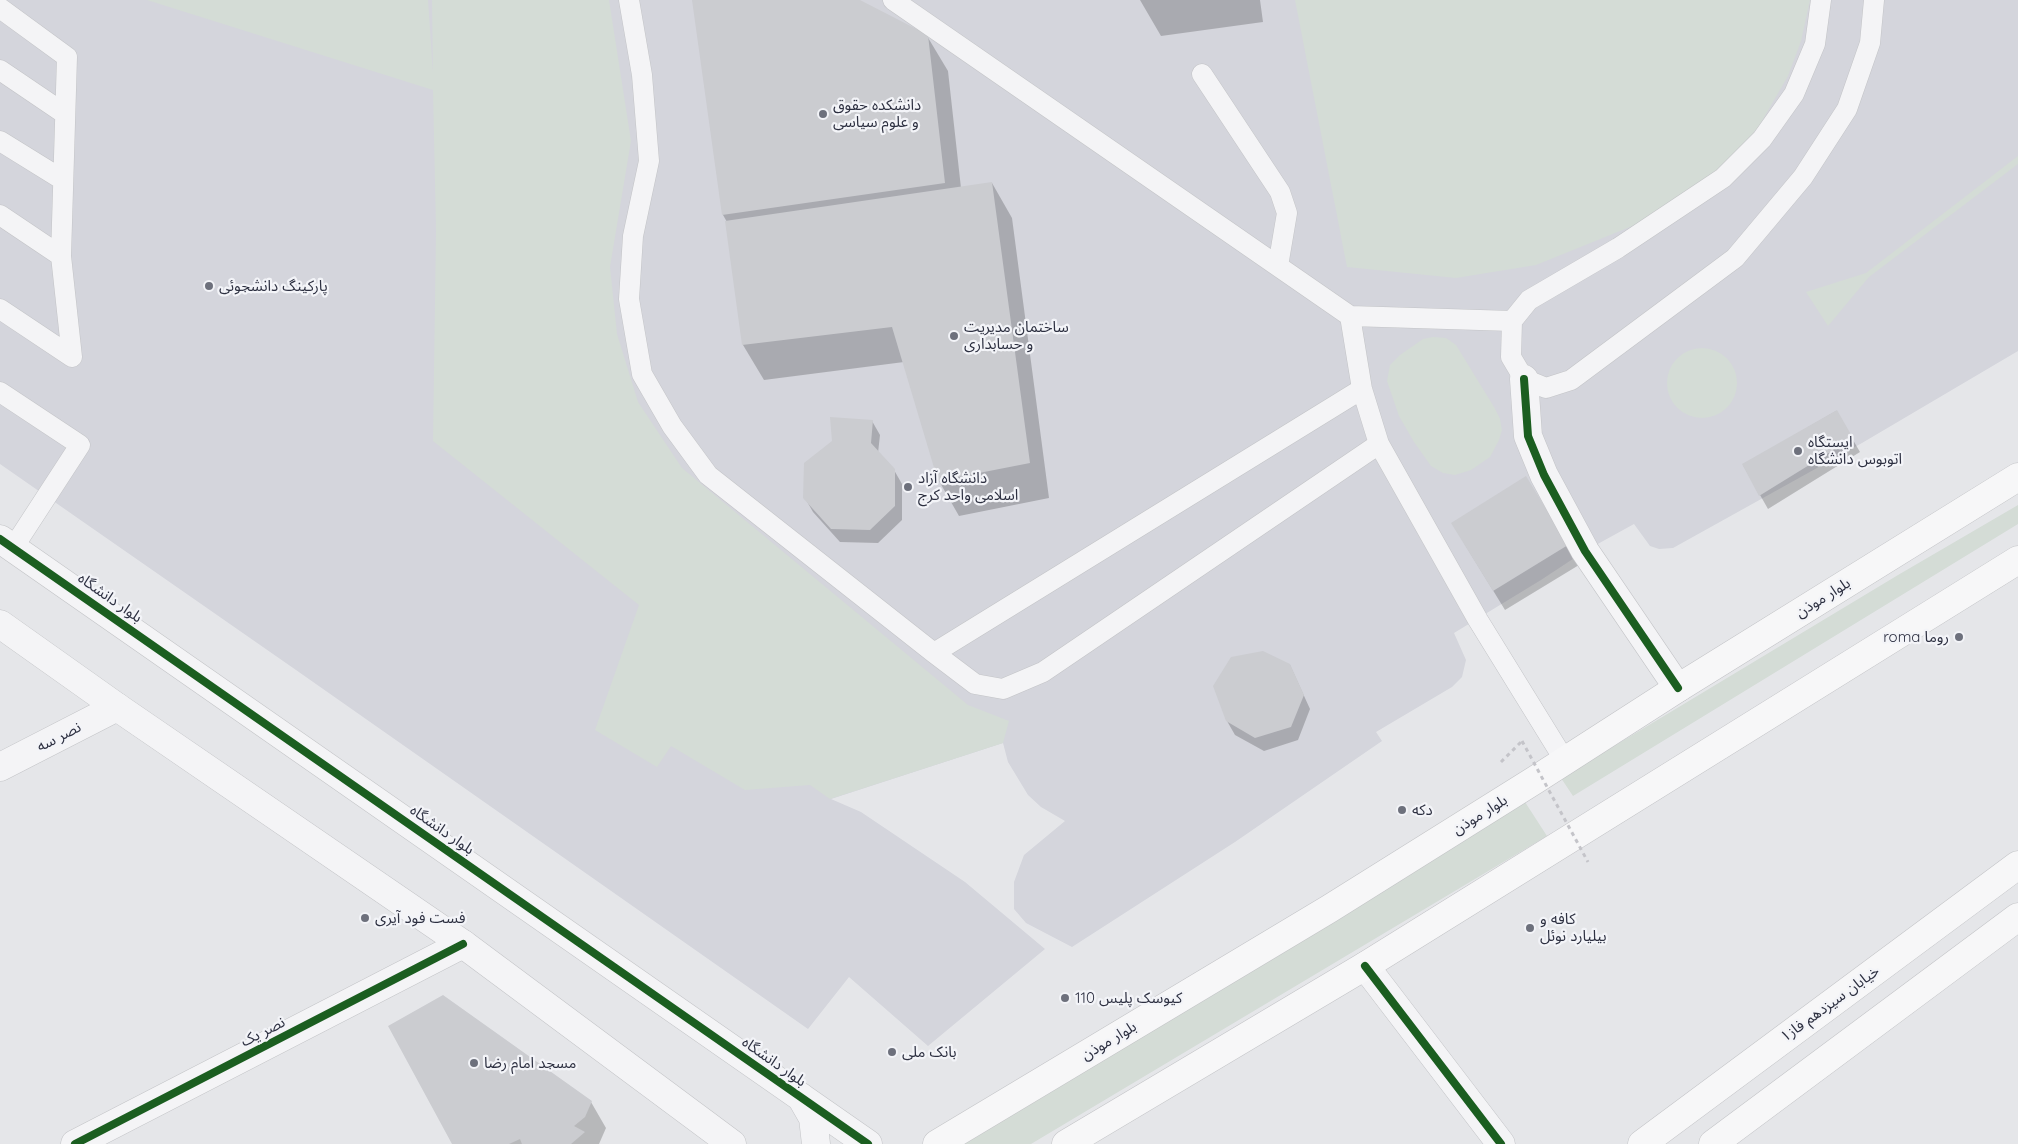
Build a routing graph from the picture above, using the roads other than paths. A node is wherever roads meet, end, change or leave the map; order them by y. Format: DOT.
graph roads {
  1 [pos="629,0"];
  2 [pos="893,0"];
  3 [pos="1821,0"];
  4 [pos="1874,0"];
  5 [pos="0,8"];
  6 [pos="0,70"];
  7 [pos="1202,74"];
  8 [pos="65,114"];
  9 [pos="0,141"];
  10 [pos="63,180"];
  11 [pos="0,215"];
  12 [pos="61,256"];
  13 [pos="1278,266"];
  14 [pos="0,309"];
  15 [pos="1350,316"];
  16 [pos="1512,322"];
  17 [pos="1524,379"];
  18 [pos="1362,390"];
  19 [pos="0,392"];
  20 [pos="1379,444"];
  21 [pos="2018,477"];
  22 [pos="6,543"];
  23 [pos="2018,560"];
  24 [pos="0,624"];
  25 [pos="934,654"];
  26 [pos="1678,688"];
  27 [pos="117,707"];
  28 [pos="1564,760"];
  29 [pos="0,767"];
  30 [pos="2018,865"];
  31 [pos="2018,917"];
  32 [pos="463,944"];
  33 [pos="1365,966"];
  34 [pos="801,1097"];
  35 [pos="76,1144"];
  36 [pos="732,1144"];
  37 [pos="816,1144"];
  38 [pos="868,1144"];
  39 [pos="937,1144"];
  40 [pos="1066,1144"];
  41 [pos="1501,1144"];
  42 [pos="1642,1144"];
  43 [pos="1713,1144"];
  1 -- 25 [label="lane"];
  2 -- 13 [label="lane"];
  3 -- 16 [label="lane"];
  4 -- 17 [label="lane"];
  5 -- 8 [label="lane"];
  6 -- 8 [label="lane"];
  7 -- 13 [label="lane"];
  8 -- 10 [label="lane"];
  9 -- 10 [label="lane"];
  10 -- 12 [label="lane"];
  11 -- 12 [label="lane"];
  12 -- 14 [label="lane"];
  13 -- 15 [label="lane"];
  15 -- 16 [label="lane"];
  15 -- 18 [label="lane"];
  16 -- 17 [label="lane"];
  17 -- 26 [label="street"];
  18 -- 20 [label="lane"];
  18 -- 25 [label="lane"];
  19 -- 22 [label="lane"];
  20 -- 25 [label="lane"];
  20 -- 28 [label="lane"];
  21 -- 26 [label="main road, بلوار موذن"];
  22 -- 34 [label="street, بلوار دانشگاه"];
  23 -- 33 [label="main road"];
  24 -- 27 [label="street"];
  26 -- 28 [label="main road, بلوار موذن"];
  27 -- 29 [label="street, نصر سه"];
  27 -- 32 [label="street"];
  28 -- 39 [label="main road, بلوار موذن"];
  30 -- 42 [label="main road, خیابان سیزدهم فاز۱"];
  31 -- 43 [label="main road"];
  32 -- 35 [label="street, نصر یک"];
  32 -- 36 [label="street"];
  33 -- 40 [label="main road"];
  33 -- 41 [label="street"];
  34 -- 37 [label="street"];
  34 -- 38 [label="street, بلوار دانشگاه"];
}
